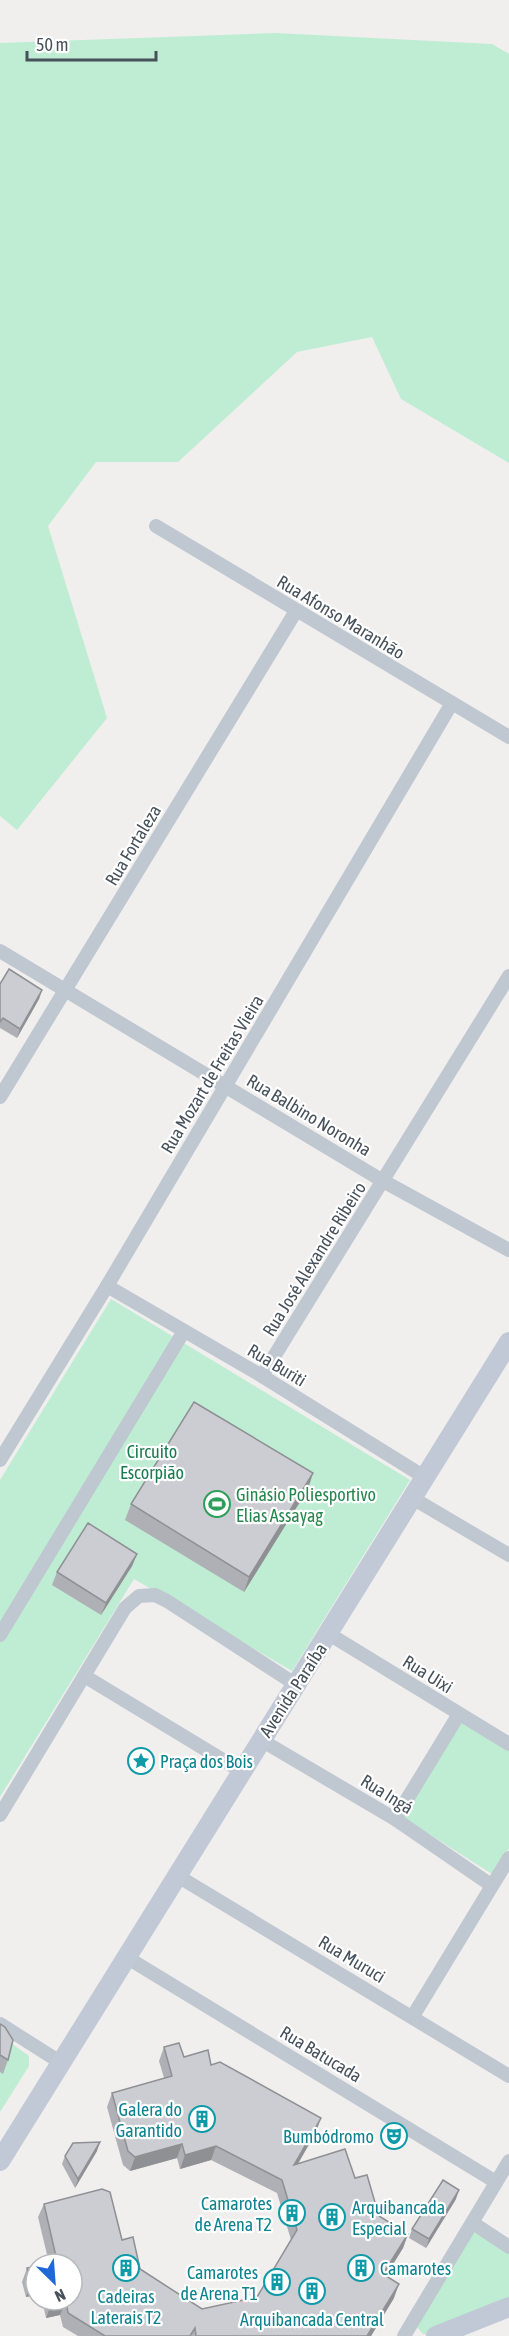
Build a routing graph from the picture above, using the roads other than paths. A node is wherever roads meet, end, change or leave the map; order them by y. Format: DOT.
graph roads {
  1 [pos="156,526"];
  2 [pos="296,611"];
  3 [pos="452,704"];
  4 [pos="509,737"];
  5 [pos="0,951"];
  6 [pos="509,976"];
  7 [pos="66,990"];
  8 [pos="226,1085"];
  9 [pos="0,1097"];
  10 [pos="383,1181"];
  11 [pos="509,1250"];
  12 [pos="107,1286"];
  13 [pos="184,1331"];
  14 [pos="509,1342"];
  15 [pos="503,1363"];
  16 [pos="262,1376"];
  17 [pos="0,1460"];
  18 [pos="426,1478"];
  19 [pos="414,1499"];
  20 [pos="509,1554"];
  21 [pos="329,1634"];
  22 [pos="0,1635"];
  23 [pos="86,1677"];
  24 [pos="295,1684"];
  25 [pos="459,1714"];
  26 [pos="261,1740"];
  27 [pos="509,1744"];
  28 [pos="241,1771"];
  29 [pos="0,1815"];
  30 [pos="395,1819"];
  31 [pos="509,1858"];
  32 [pos="176,1875"];
  33 [pos="491,1885"];
  34 [pos="126,1957"];
  35 [pos="413,2016"];
  36 [pos="0,2024"];
  37 [pos="60,2062"];
  38 [pos="509,2076"];
  39 [pos="0,2161"];
  40 [pos="509,2161"];
  41 [pos="496,2182"];
  42 [pos="473,2223"];
  43 [pos="509,2247"];
  44 [pos="509,2307"];
  45 [pos="509,2317"];
  46 [pos="404,2336"];
  47 [pos="436,2336"];
  48 [pos="474,2336"];
  1 -- 2 [label="street, Rua Afonso Maranhão"];
  2 -- 3 [label="street, Rua Afonso Maranhão"];
  2 -- 7 [label="street, Rua Fortaleza"];
  3 -- 4 [label="street, Rua Afonso Maranhão"];
  3 -- 8 [label="street, Rua Mozart de Freitas Vieira"];
  5 -- 7 [label="street, Rua Balbino Noronha"];
  6 -- 10 [label="street, Rua José Alexandre Ribeiro"];
  7 -- 8 [label="street, Rua Balbino Noronha"];
  7 -- 9 [label="street, Rua Fortaleza"];
  8 -- 10 [label="street, Rua Balbino Noronha"];
  8 -- 12 [label="street, Rua Mozart de Freitas Vieira"];
  10 -- 11 [label="street, Rua Balbino Noronha"];
  10 -- 16 [label="street, Rua José Alexandre Ribeiro"];
  12 -- 13 [label="street, Rua Buriti"];
  12 -- 17 [label="street, Rua Mozart de Freitas Vieira"];
  13 -- 16 [label="street, Rua Buriti"];
  13 -- 22 [label="street"];
  14 -- 15 [label="street, Avenida Paraíba"];
  15 -- 18 [label="street, Avenida Paraíba"];
  16 -- 18 [label="street, Rua Buriti"];
  18 -- 19 [label="street, Avenida Paraíba"];
  19 -- 20 [label="street"];
  19 -- 21 [label="street, Avenida Paraíba"];
  21 -- 24 [label="street, Avenida Paraíba"];
  21 -- 25 [label="street, Rua Uixi"];
  23 -- 24 [label="street"];
  23 -- 28 [label="street"];
  23 -- 29 [label="street"];
  24 -- 26 [label="street, Avenida Paraíba"];
  25 -- 27 [label="street, Rua Uixi"];
  25 -- 30 [label="street"];
  26 -- 28 [label="street, Avenida Paraíba"];
  26 -- 30 [label="street, Rua Ingá"];
  28 -- 32 [label="street, Avenida Paraíba"];
  30 -- 33 [label="street, Rua Ingá"];
  31 -- 33 [label="street"];
  32 -- 34 [label="street, Avenida Paraíba"];
  32 -- 35 [label="street, Rua Muruci"];
  33 -- 35 [label="street"];
  34 -- 37 [label="street, Avenida Paraíba"];
  34 -- 41 [label="street, Rua Batucada"];
  35 -- 38 [label="street, Rua Muruci"];
  36 -- 37 [label="street"];
  37 -- 39 [label="street, Avenida Paraíba"];
  40 -- 41 [label="street"];
  41 -- 42 [label="street"];
  42 -- 43 [label="street"];
  42 -- 46 [label="street"];
  44 -- 47 [label="street"];
  45 -- 48 [label="street"];
}
